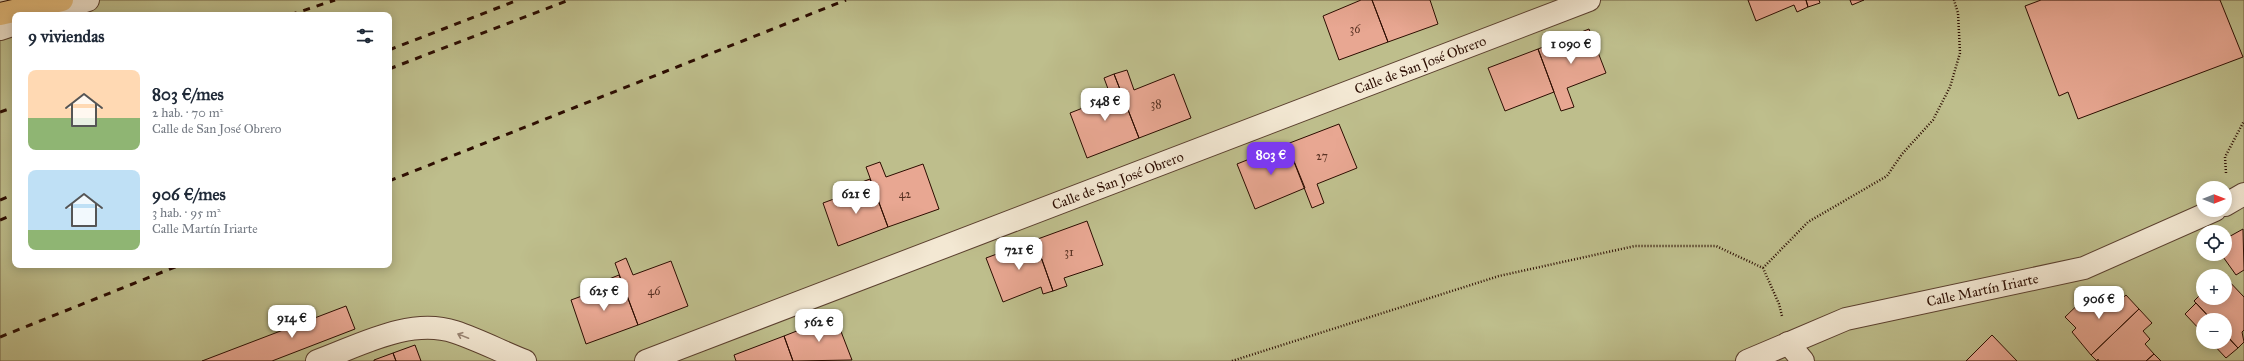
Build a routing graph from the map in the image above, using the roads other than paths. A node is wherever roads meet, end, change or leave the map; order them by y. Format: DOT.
graph roads {
  1 [pos="62,0"];
  2 [pos="88,0"];
  3 [pos="1589,0"];
  4 [pos="51,12"];
  5 [pos="0,14"];
  6 [pos="12,25"];
  7 [pos="0,29"];
  8 [pos="2244,194"];
  9 [pos="2232,201"];
  10 [pos="2199,217"];
  11 [pos="1788,343"];
  12 [pos="497,354"];
  13 [pos="317,361"];
  14 [pos="525,361"];
  15 [pos="646,361"];
  16 [pos="1747,361"];
  17 [pos="1803,361"];
  1 -- 5 [label="highway"];
  2 -- 4 [label="street"];
  3 -- 15 [label="street, Calle de San José Obrero"];
  6 -- 7 [label="street"];
  8 -- 9 [label="street"];
  10 -- 11 [label="street, Calle Martín Iriarte"];
  11 -- 16 [label="street, Calle Martín Iriarte"];
  11 -- 17 [label="street"];
  12 -- 13 [label="street, one-way"];
  12 -- 14 [label="street"];
}
